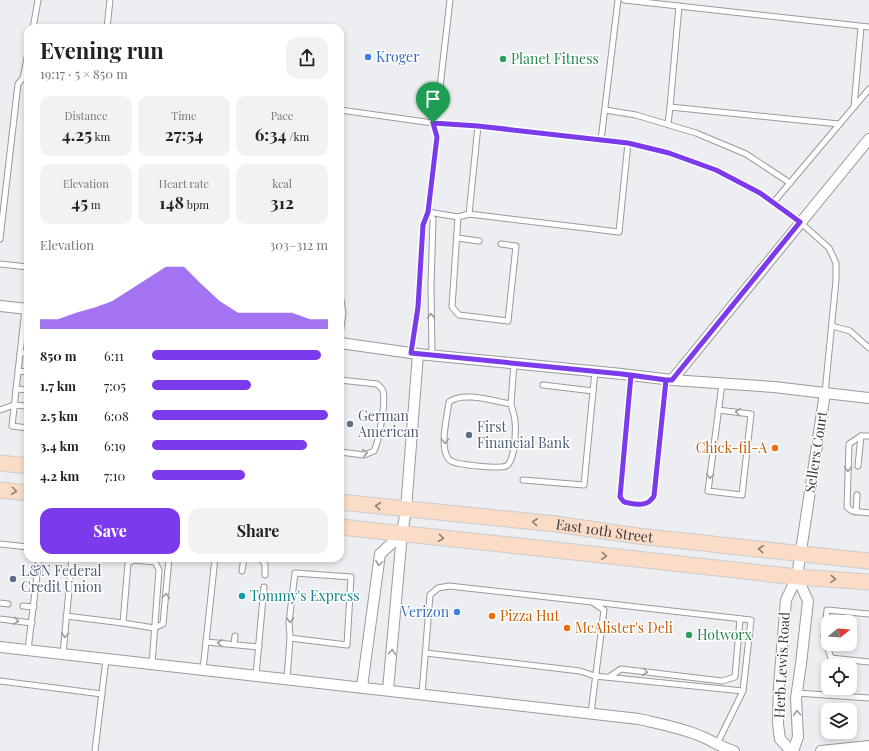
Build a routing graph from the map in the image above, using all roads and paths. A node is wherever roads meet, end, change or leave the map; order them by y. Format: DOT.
graph roads {
  1 [pos="38,0"];
  2 [pos="110,0"];
  3 [pos="450,0"];
  4 [pos="618,0"];
  5 [pos="624,0"];
  6 [pos="680,6"];
  7 [pos="34,24"];
  8 [pos="107,24"];
  9 [pos="861,26"];
  10 [pos="869,27"];
  11 [pos="24,79"];
  12 [pos="869,89"];
  13 [pos="670,107"];
  14 [pos="854,107"];
  15 [pos="605,110"];
  16 [pos="344,111"];
  17 [pos="433,123"];
  18 [pos="668,124"];
  19 [pos="839,124"];
  20 [pos="478,126"];
  21 [pos="869,139"];
  22 [pos="601,140"];
  23 [pos="628,143"];
  24 [pos="790,183"];
  25 [pos="773,203"];
  26 [pos="428,212"];
  27 [pos="469,214"];
  28 [pos="458,217"];
  29 [pos="800,222"];
  30 [pos="0,238"];
  31 [pos="457,238"];
  32 [pos="479,241"];
  33 [pos="501,244"];
  34 [pos="0,264"];
  35 [pos="24,267"];
  36 [pos="0,306"];
  37 [pos="24,309"];
  38 [pos="832,326"];
  39 [pos="24,334"];
  40 [pos="344,344"];
  41 [pos="869,348"];
  42 [pos="20,353"];
  43 [pos="24,354"];
  44 [pos="415,354"];
  45 [pos="432,355"];
  46 [pos="514,363"];
  47 [pos="18,371"];
  48 [pos="595,371"];
  49 [pos="24,372"];
  50 [pos="631,375"];
  51 [pos="344,380"];
  52 [pos="669,380"];
  53 [pos="722,384"];
  54 [pos="542,385"];
  55 [pos="16,389"];
  56 [pos="24,390"];
  57 [pos="593,390"];
  58 [pos="825,393"];
  59 [pos="869,398"];
  60 [pos="510,404"];
  61 [pos="14,405"];
  62 [pos="24,406"];
  63 [pos="0,410"];
  64 [pos="718,410"];
  65 [pos="24,428"];
  66 [pos="861,436"];
  67 [pos="869,436"];
  68 [pos="344,452"];
  69 [pos="0,463"];
  70 [pos="24,466"];
  71 [pos="858,466"];
  72 [pos="523,480"];
  73 [pos="0,490"];
  74 [pos="24,493"];
  75 [pos="857,495"];
  76 [pos="344,502"];
  77 [pos="406,509"];
  78 [pos="859,512"];
  79 [pos="869,513"];
  80 [pos="344,527"];
  81 [pos="402,534"];
  82 [pos="0,544"];
  83 [pos="24,547"];
  84 [pos="800,554"];
  85 [pos="869,561"];
  86 [pos="39,562"];
  87 [pos="72,562"];
  88 [pos="130,562"];
  89 [pos="155,562"];
  90 [pos="169,562"];
  91 [pos="215,562"];
  92 [pos="243,562"];
  93 [pos="263,562"];
  94 [pos="242,571"];
  95 [pos="265,575"];
  96 [pos="796,577"];
  97 [pos="869,582"];
  98 [pos="264,587"];
  99 [pos="592,602"];
  100 [pos="0,604"];
  101 [pos="8,604"];
  102 [pos="23,606"];
  103 [pos="34,607"];
  104 [pos="869,614"];
  105 [pos="66,616"];
  106 [pos="0,619"];
  107 [pos="740,619"];
  108 [pos="32,623"];
  109 [pos="123,623"];
  110 [pos="154,628"];
  111 [pos="235,636"];
  112 [pos="290,638"];
  113 [pos="206,642"];
  114 [pos="234,644"];
  115 [pos="0,647"];
  116 [pos="259,648"];
  117 [pos="28,650"];
  118 [pos="426,653"];
  119 [pos="63,654"];
  120 [pos="831,658"];
  121 [pos="106,659"];
  122 [pos="869,662"];
  123 [pos="152,664"];
  124 [pos="203,670"];
  125 [pos="256,676"];
  126 [pos="595,676"];
  127 [pos="608,677"];
  128 [pos="287,679"];
  129 [pos="0,681"];
  130 [pos="362,688"];
  131 [pos="388,690"];
  132 [pos="743,691"];
  133 [pos="796,693"];
  134 [pos="102,694"];
  135 [pos="422,694"];
  136 [pos="821,695"];
  137 [pos="826,695"];
  138 [pos="869,698"];
  139 [pos="591,713"];
  140 [pos="717,744"];
  141 [pos="869,746"];
  142 [pos="95,751"];
  143 [pos="734,751"];
  144 [pos="792,751"];
  145 [pos="821,751"];
  1 -- 7 [label="lane"];
  2 -- 8 [label="lane"];
  3 -- 17 [label="lane"];
  4 -- 15 [label="lane"];
  5 -- 6 [label="lane"];
  6 -- 9 [label="lane"];
  6 -- 13 [label="lane"];
  9 -- 10 [label="lane"];
  9 -- 14 [label="lane"];
  11 -- 30 [label="lane"];
  12 -- 14 [label="lane"];
  13 -- 18 [label="lane"];
  13 -- 19 [label="lane"];
  14 -- 19 [label="lane"];
  15 -- 18 [label="lane"];
  15 -- 22 [label="lane"];
  16 -- 17 [label="lane"];
  17 -- 20 [label="lane"];
  17 -- 26 [label="lane"];
  18 -- 24 [label="lane"];
  19 -- 24 [label="lane"];
  20 -- 22 [label="lane"];
  20 -- 27 [label="lane"];
  21 -- 29 [label="street"];
  22 -- 23 [label="lane"];
  23 -- 25 [label="lane"];
  23 -- 27 [label="lane"];
  24 -- 25 [label="lane"];
  25 -- 29 [label="lane"];
  26 -- 28 [label="lane"];
  26 -- 44 [label="lane"];
  45 -- 26 [label="lane, one-way"];
  27 -- 28 [label="lane"];
  28 -- 31 [label="lane"];
  29 -- 38 [label="lane"];
  29 -- 52 [label="street"];
  31 -- 32 [label="lane"];
  31 -- 33 [label="lane"];
  34 -- 35 [label="lane"];
  36 -- 37 [label="street"];
  38 -- 41 [label="lane"];
  38 -- 58 [label="lane"];
  39 -- 42 [label="lane"];
  40 -- 44 [label="street"];
  42 -- 43 [label="lane"];
  42 -- 47 [label="lane"];
  44 -- 45 [label="street"];
  44 -- 77 [label="street"];
  45 -- 46 [label="street"];
  46 -- 48 [label="street"];
  46 -- 60 [label="lane"];
  47 -- 49 [label="lane"];
  47 -- 55 [label="lane"];
  48 -- 50 [label="street"];
  48 -- 57 [label="lane"];
  50 -- 52 [label="street"];
  50 -- 52 [label="lane"];
  68 -- 51 [label="lane, one-way"];
  52 -- 53 [label="street"];
  53 -- 58 [label="street"];
  53 -- 64 [label="lane"];
  54 -- 57 [label="lane"];
  55 -- 56 [label="lane"];
  55 -- 61 [label="lane"];
  57 -- 72 [label="lane"];
  58 -- 59 [label="street, Sellers Court"];
  58 -- 84 [label="street, Sellers Court"];
  60 -- 60 [label="lane, one-way"];
  61 -- 62 [label="lane"];
  61 -- 63 [label="lane"];
  61 -- 65 [label="lane"];
  64 -- 64 [label="lane, one-way"];
  66 -- 67 [label="lane"];
  66 -- 71 [label="lane"];
  66 -- 78 [label="lane, one-way"];
  69 -- 70 [label="main road"];
  73 -- 74 [label="main road, one-way"];
  75 -- 78 [label="lane"];
  77 -- 76 [label="main road, East 10th Street, one-way"];
  77 -- 81 [label="street"];
  84 -- 77 [label="main road, East 10th Street, one-way"];
  78 -- 79 [label="lane"];
  80 -- 81 [label="main road, East 10th Street"];
  81 -- 96 [label="main road, East 10th Street, one-way"];
  81 -- 130 [label="street, one-way"];
  131 -- 81 [label="street, one-way"];
  82 -- 83 [label="lane"];
  84 -- 85 [label="main road, East 10th Street"];
  84 -- 96 [label="street, Herb Lewis Road"];
  86 -- 103 [label="lane"];
  87 -- 105 [label="lane"];
  88 -- 109 [label="lane"];
  89 -- 110 [label="lane"];
  110 -- 90 [label="lane, one-way"];
  91 -- 113 [label="lane"];
  92 -- 94 [label="lane"];
  93 -- 95 [label="lane"];
  96 -- 97 [label="main road, East 10th Street, one-way"];
  96 -- 133 [label="street, Herb Lewis Road"];
  96 -- 144 [label="street, Herb Lewis Road"];
  98 -- 116 [label="lane"];
  99 -- 107 [label="lane"];
  99 -- 118 [label="lane"];
  99 -- 126 [label="lane"];
  100 -- 101 [label="lane"];
  102 -- 103 [label="lane"];
  103 -- 108 [label="lane"];
  104 -- 120 [label="lane"];
  105 -- 109 [label="lane"];
  105 -- 119 [label="lane, one-way"];
  106 -- 108 [label="lane, one-way"];
  127 -- 107 [label="lane, one-way"];
  107 -- 132 [label="lane"];
  108 -- 117 [label="lane"];
  109 -- 110 [label="lane"];
  110 -- 123 [label="lane"];
  111 -- 114 [label="lane"];
  112 -- 112 [label="lane, one-way"];
  112 -- 128 [label="lane"];
  114 -- 113 [label="lane, one-way"];
  113 -- 124 [label="lane"];
  114 -- 116 [label="lane"];
  115 -- 117 [label="street"];
  116 -- 125 [label="lane"];
  117 -- 119 [label="street"];
  118 -- 126 [label="lane"];
  118 -- 135 [label="lane"];
  119 -- 121 [label="street"];
  120 -- 122 [label="lane"];
  121 -- 123 [label="street"];
  121 -- 134 [label="lane"];
  123 -- 124 [label="street"];
  124 -- 125 [label="street"];
  125 -- 128 [label="street"];
  126 -- 127 [label="lane"];
  126 -- 139 [label="lane"];
  127 -- 132 [label="lane"];
  128 -- 130 [label="street"];
  129 -- 134 [label="lane"];
  130 -- 131 [label="street"];
  131 -- 135 [label="street"];
  132 -- 140 [label="lane"];
  133 -- 136 [label="lane"];
  144 -- 133 [label="street, Herb Lewis Road, one-way"];
  134 -- 142 [label="lane"];
  135 -- 139 [label="street"];
  137 -- 138 [label="lane"];
  139 -- 140 [label="street"];
  140 -- 143 [label="street"];
  141 -- 145 [label="street"];
}
